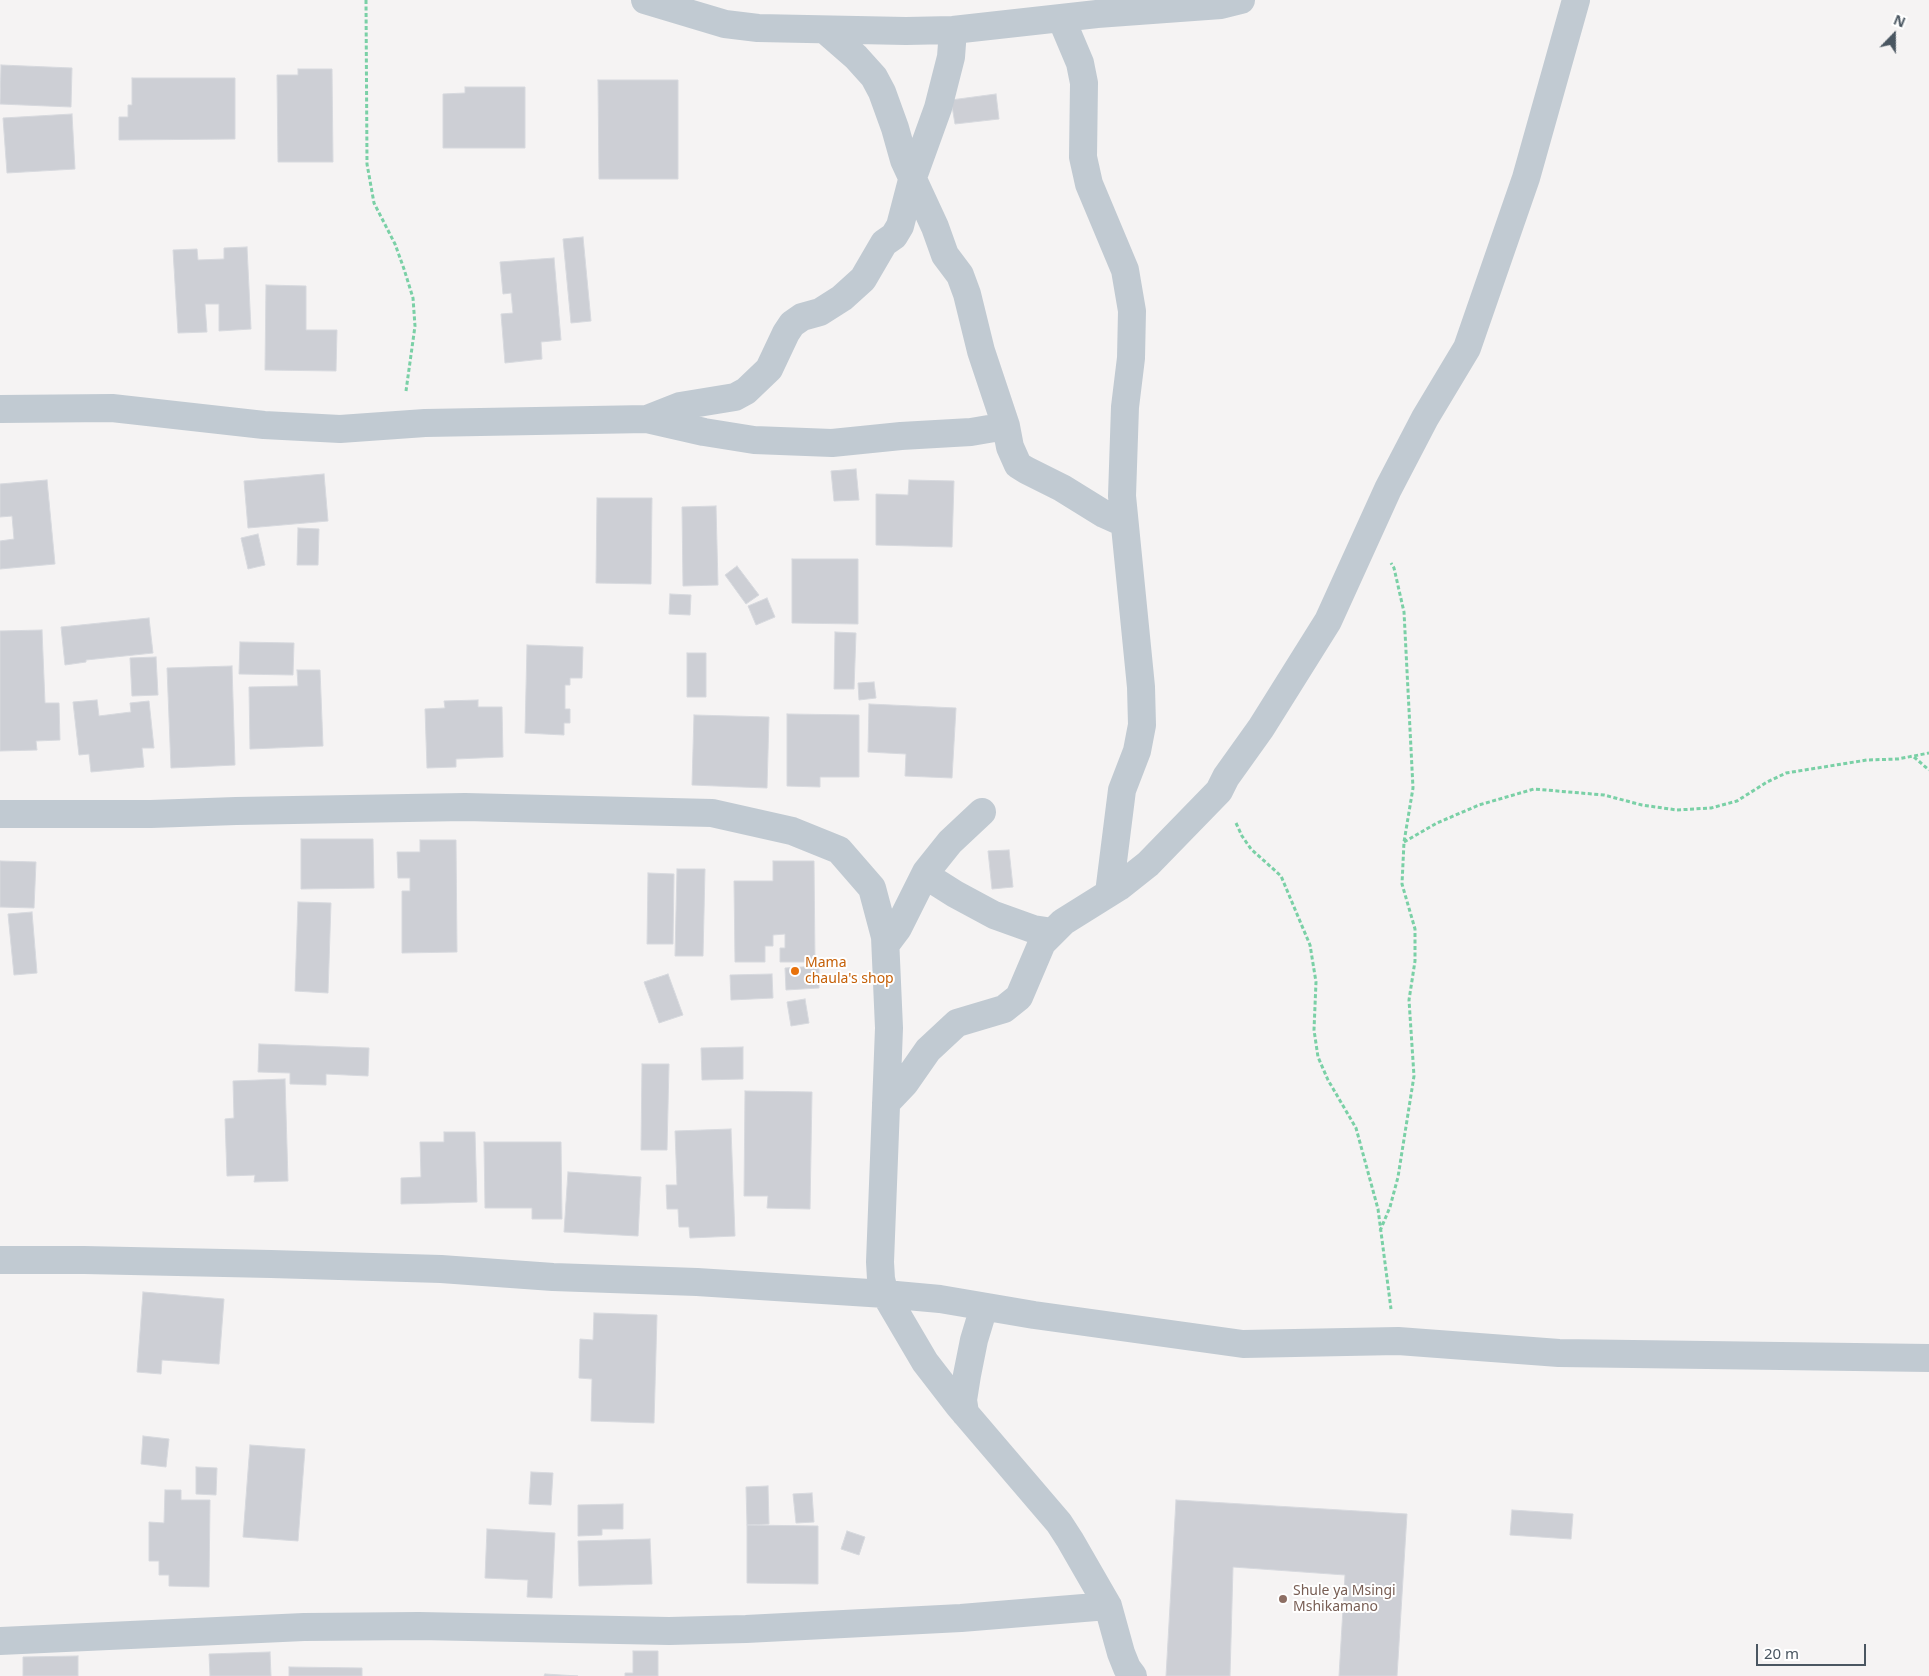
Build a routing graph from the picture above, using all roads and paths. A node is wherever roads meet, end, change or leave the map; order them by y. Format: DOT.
graph roads {
  1 [pos="366,0"];
  2 [pos="645,0"];
  3 [pos="1240,0"];
  4 [pos="1576,0"];
  5 [pos="1100,7"];
  6 [pos="1061,18"];
  7 [pos="825,30"];
  8 [pos="952,30"];
  9 [pos="912,180"];
  10 [pos="0,409"];
  11 [pos="647,419"];
  12 [pos="397,425"];
  13 [pos="1006,426"];
  14 [pos="1124,523"];
  15 [pos="1369,529"];
  16 [pos="1929,753"];
  17 [pos="1914,756"];
  18 [pos="1929,770"];
  19 [pos="1226,777"];
  20 [pos="982,812"];
  21 [pos="0,814"];
  22 [pos="1404,842"];
  23 [pos="925,875"];
  24 [pos="1109,894"];
  25 [pos="1053,932"];
  26 [pos="886,944"];
  27 [pos="886,1103"];
  28 [pos="1380,1231"];
  29 [pos="0,1260"];
  30 [pos="885,1294"];
  31 [pos="984,1307"];
  32 [pos="1398,1341"];
  33 [pos="1929,1358"];
  34 [pos="965,1413"];
  35 [pos="1108,1606"];
  36 [pos="0,1641"];
  37 [pos="1133,1676"];
  1 -- 12 [label="path"];
  2 -- 7 [label="street"];
  3 -- 5 [label="street"];
  4 -- 15 [label="street"];
  5 -- 6 [label="street"];
  6 -- 8 [label="street"];
  6 -- 14 [label="street"];
  7 -- 8 [label="street"];
  7 -- 9 [label="street"];
  8 -- 9 [label="street"];
  9 -- 11 [label="street"];
  9 -- 13 [label="street"];
  10 -- 12 [label="street"];
  11 -- 12 [label="street"];
  11 -- 13 [label="street"];
  13 -- 14 [label="street"];
  14 -- 24 [label="street"];
  15 -- 19 [label="street"];
  15 -- 22 [label="path"];
  16 -- 17 [label="path"];
  17 -- 18 [label="path"];
  17 -- 22 [label="path"];
  19 -- 24 [label="street"];
  19 -- 28 [label="path"];
  20 -- 23 [label="street"];
  21 -- 26 [label="street"];
  22 -- 28 [label="path"];
  23 -- 25 [label="street"];
  23 -- 26 [label="street"];
  24 -- 25 [label="street"];
  25 -- 27 [label="street"];
  26 -- 27 [label="street"];
  27 -- 30 [label="street"];
  28 -- 32 [label="path"];
  29 -- 30 [label="street"];
  30 -- 31 [label="street"];
  30 -- 34 [label="street"];
  31 -- 32 [label="street"];
  31 -- 34 [label="street"];
  32 -- 33 [label="street"];
  34 -- 35 [label="street"];
  35 -- 36 [label="street"];
  35 -- 37 [label="street"];
}
